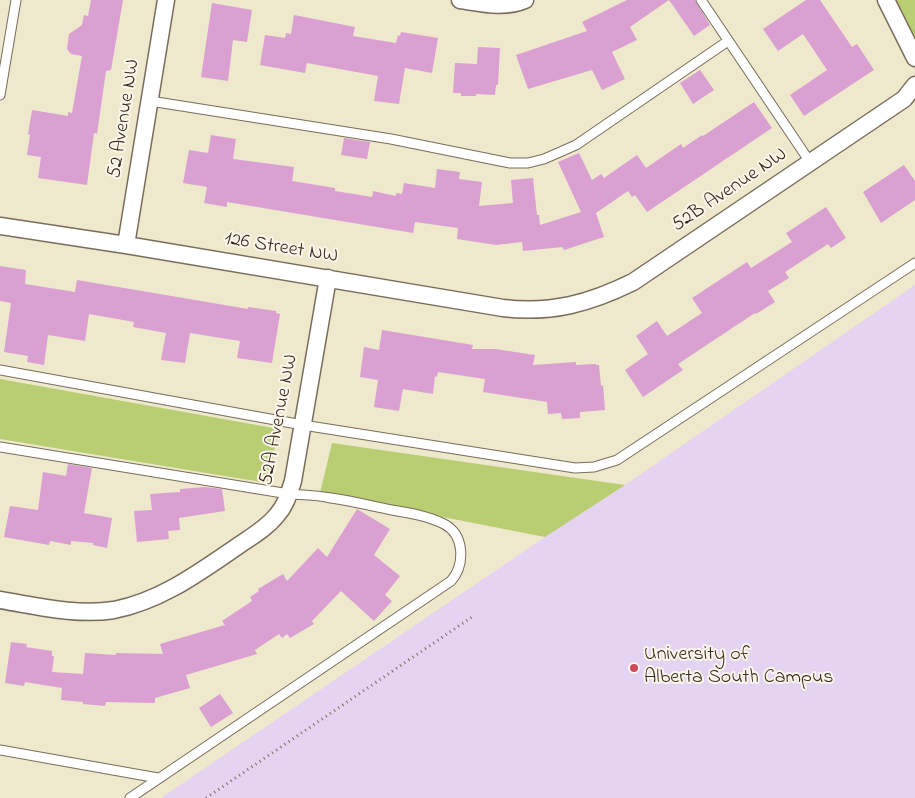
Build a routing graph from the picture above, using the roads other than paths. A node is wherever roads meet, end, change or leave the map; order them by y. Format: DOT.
graph roads {
  1 [pos="16,0"];
  2 [pos="166,0"];
  3 [pos="460,0"];
  4 [pos="525,0"];
  5 [pos="700,0"];
  6 [pos="886,0"];
  7 [pos="728,41"];
  8 [pos="915,58"];
  9 [pos="915,85"];
  10 [pos="0,95"];
  11 [pos="150,100"];
  12 [pos="810,162"];
  13 [pos="0,226"];
  14 [pos="126,245"];
  15 [pos="915,263"];
  16 [pos="328,278"];
  17 [pos="556,309"];
  18 [pos="0,370"];
  19 [pos="303,425"];
  20 [pos="0,447"];
  21 [pos="289,494"];
  22 [pos="0,600"];
  23 [pos="0,750"];
  24 [pos="158,778"];
  25 [pos="130,798"];
  1 -- 10 [label="lane"];
  2 -- 11 [label="street, 52 Avenue NW"];
  3 -- 4 [label="street"];
  5 -- 7 [label="lane"];
  6 -- 8 [label="street"];
  7 -- 11 [label="lane"];
  7 -- 12 [label="lane"];
  9 -- 12 [label="street, 52B Avenue NW"];
  11 -- 14 [label="street, 52 Avenue NW"];
  12 -- 17 [label="street, 52B Avenue NW"];
  13 -- 14 [label="street, 126 Street NW"];
  14 -- 16 [label="street, 126 Street NW"];
  15 -- 19 [label="lane"];
  16 -- 17 [label="street, 126 Street NW"];
  16 -- 19 [label="street, 52A Avenue NW"];
  18 -- 19 [label="lane"];
  19 -- 21 [label="street, 52A Avenue NW"];
  20 -- 21 [label="lane"];
  21 -- 22 [label="street, 52A Avenue NW"];
  21 -- 24 [label="lane"];
  23 -- 24 [label="lane"];
  24 -- 25 [label="lane"];
}
